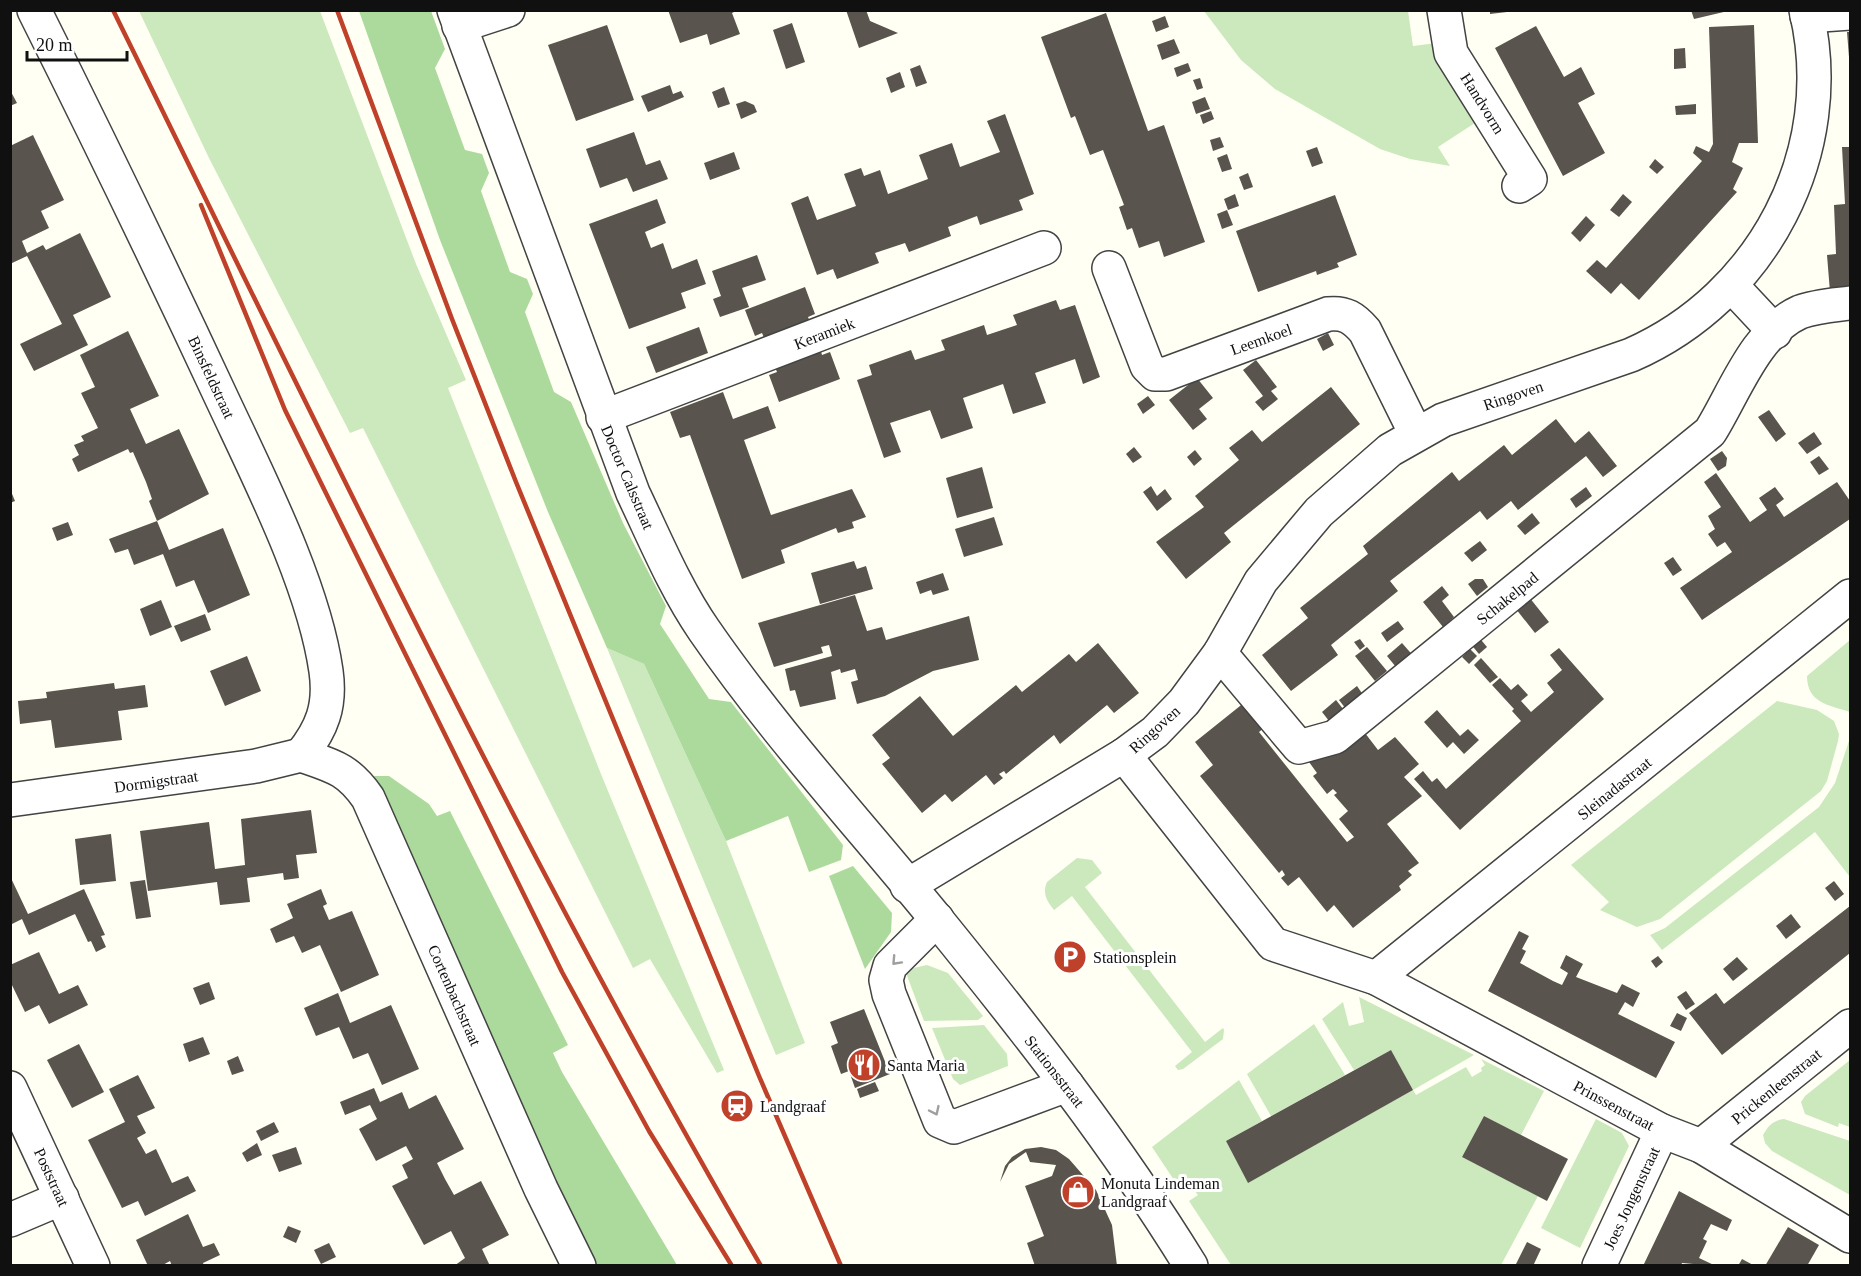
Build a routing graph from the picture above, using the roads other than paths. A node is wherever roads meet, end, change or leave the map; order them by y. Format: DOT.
graph roads {
  1 [pos="34,10"];
  2 [pos="508,10"];
  3 [pos="1444,10"];
  4 [pos="1807,13"];
  5 [pos="1851,13"];
  6 [pos="457,18"];
  7 [pos="1519,186"];
  8 [pos="1044,248"];
  9 [pos="1109,268"];
  10 [pos="1731,285"];
  11 [pos="1851,303"];
  12 [pos="1775,332"];
  13 [pos="603,417"];
  14 [pos="1416,434"];
  15 [pos="1851,596"];
  16 [pos="1220,653"];
  17 [pos="301,755"];
  18 [pos="1124,755"];
  19 [pos="10,800"];
  20 [pos="907,886"];
  21 [pos="936,919"];
  22 [pos="1376,978"];
  23 [pos="1851,1026"];
  24 [pos="1067,1085"];
  25 [pos="10,1088"];
  26 [pos="1662,1131"];
  27 [pos="1701,1146"];
  28 [pos="62,1198"];
  29 [pos="10,1220"];
  30 [pos="1851,1236"];
  31 [pos="93,1266"];
  32 [pos="579,1266"];
  33 [pos="1191,1266"];
  34 [pos="1599,1266"];
  1 -- 17 [label="street, Binsfeldstraat"];
  2 -- 6 [label="street"];
  3 -- 7 [label="street, Handvorm"];
  4 -- 5 [label="street"];
  4 -- 10 [label="street, Ringoven"];
  6 -- 13 [label="street, Doctor Calsstraat"];
  8 -- 13 [label="street, Keramiek"];
  9 -- 14 [label="street, Leemkoel"];
  10 -- 12 [label="street"];
  10 -- 14 [label="street, Ringoven"];
  11 -- 12 [label="street, Schakelpad"];
  12 -- 16 [label="street, Schakelpad"];
  13 -- 20 [label="street, Doctor Calsstraat"];
  14 -- 16 [label="street, Ringoven"];
  15 -- 22 [label="street, Sleinadastraat"];
  16 -- 18 [label="street, Ringoven"];
  17 -- 19 [label="street, Dormigstraat"];
  17 -- 32 [label="street, Cortenbachstraat"];
  18 -- 20 [label="street"];
  18 -- 22 [label="street"];
  20 -- 21 [label="street, Stationsstraat"];
  21 -- 24 [label="street, Stationsstraat"];
  21 -- 24 [label="street, one-way"];
  22 -- 26 [label="street, Prinssenstraat"];
  23 -- 27 [label="street, Prickenleenstraat"];
  24 -- 33 [label="street, Stationsstraat"];
  25 -- 28 [label="street, Poststraat"];
  26 -- 27 [label="street, Prinssenstraat"];
  26 -- 34 [label="street, Joes Jongenstraat"];
  27 -- 30 [label="street, Prinssenstraat"];
  28 -- 29 [label="street"];
  28 -- 31 [label="street, Poststraat"];
}
